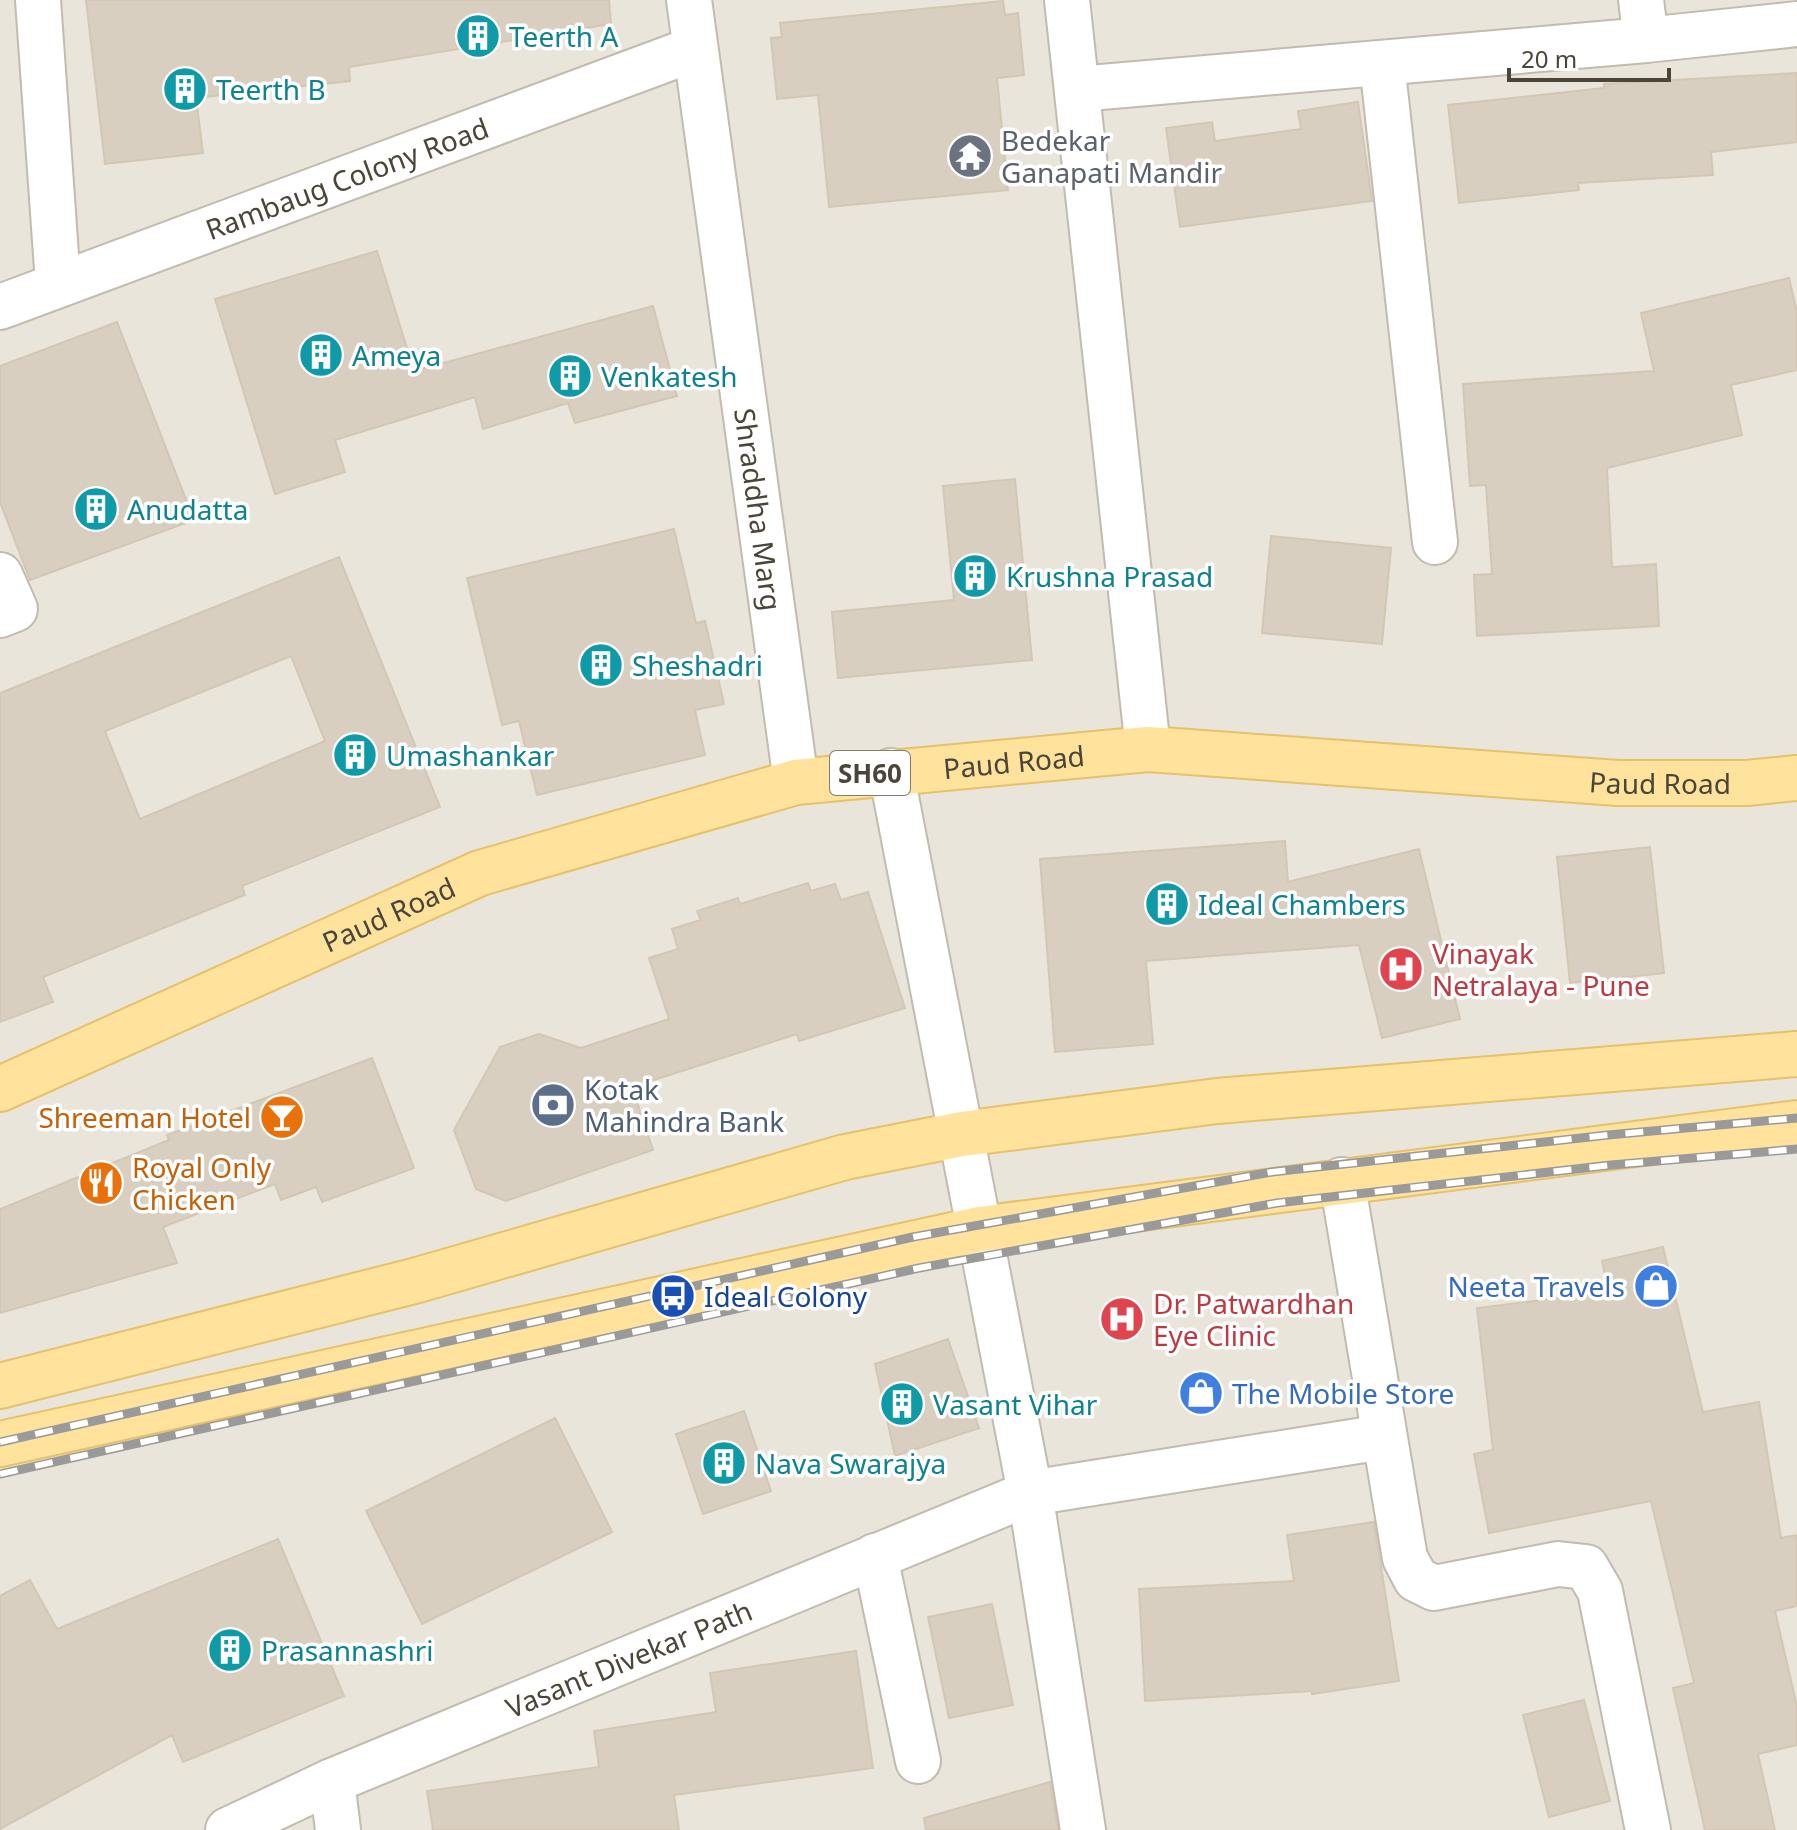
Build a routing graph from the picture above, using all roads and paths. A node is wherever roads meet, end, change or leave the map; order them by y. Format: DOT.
graph roads {
  1 [pos="38,0"];
  2 [pos="689,0"];
  3 [pos="1067,0"];
  4 [pos="1644,20"];
  5 [pos="1797,24"];
  6 [pos="694,49"];
  7 [pos="1382,63"];
  8 [pos="1078,89"];
  9 [pos="58,283"];
  10 [pos="0,307"];
  11 [pos="1435,542"];
  12 [pos="0,575"];
  13 [pos="0,615"];
  14 [pos="1148,749"];
  15 [pos="891,771"];
  16 [pos="1797,778"];
  17 [pos="796,782"];
  18 [pos="1797,1054"];
  19 [pos="0,1089"];
  20 [pos="1797,1123"];
  21 [pos="962,1134"];
  22 [pos="1342,1180"];
  23 [pos="980,1229"];
  24 [pos="0,1386"];
  25 [pos="1383,1437"];
  26 [pos="0,1444"];
  27 [pos="1030,1493"];
  28 [pos="875,1556"];
  29 [pos="918,1761"];
  30 [pos="332,1781"];
  31 [pos="228,1830"];
  32 [pos="338,1830"];
  33 [pos="1083,1830"];
  34 [pos="1648,1830"];
  1 -- 9 [label="street"];
  2 -- 6 [label="street, Shraddha Marg"];
  3 -- 8 [label="street"];
  4 -- 5 [label="street"];
  4 -- 7 [label="street"];
  6 -- 9 [label="street, Rambaug Colony Road"];
  6 -- 17 [label="street, Shraddha Marg"];
  7 -- 8 [label="street"];
  7 -- 11 [label="street"];
  8 -- 14 [label="street"];
  9 -- 10 [label="street, Rambaug Colony Road"];
  12 -- 13 [label="street"];
  14 -- 15 [label="main road, Paud Road / SH60"];
  14 -- 16 [label="main road, Paud Road / SH60"];
  15 -- 17 [label="main road, Paud Road / SH60"];
  15 -- 21 [label="street"];
  17 -- 19 [label="main road, Paud Road / SH60"];
  18 -- 21 [label="main road"];
  20 -- 22 [label="main road"];
  21 -- 23 [label="street"];
  21 -- 24 [label="main road"];
  22 -- 23 [label="main road"];
  22 -- 25 [label="street"];
  23 -- 26 [label="main road"];
  23 -- 27 [label="street"];
  25 -- 27 [label="street, Vasant Divekar Path"];
  25 -- 34 [label="street"];
  27 -- 28 [label="street, Vasant Divekar Path"];
  27 -- 33 [label="street"];
  28 -- 29 [label="street"];
  28 -- 30 [label="street, Vasant Divekar Path"];
  30 -- 31 [label="street, Vasant Divekar Path"];
  30 -- 32 [label="street"];
}
